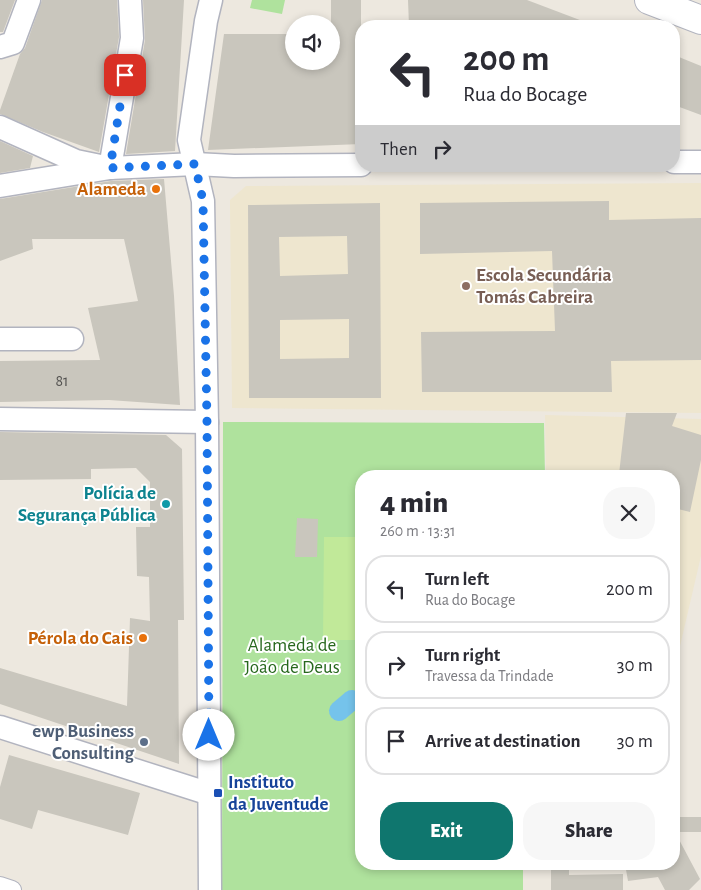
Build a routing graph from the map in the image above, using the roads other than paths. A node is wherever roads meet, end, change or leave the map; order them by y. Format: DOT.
graph roads {
  1 [pos="29,0"];
  2 [pos="130,0"];
  3 [pos="211,0"];
  4 [pos="649,0"];
  5 [pos="701,20"];
  6 [pos="0,47"];
  7 [pos="0,127"];
  8 [pos="195,164"];
  9 [pos="355,165"];
  10 [pos="110,168"];
  11 [pos="0,186"];
  12 [pos="0,339"];
  13 [pos="72,339"];
  14 [pos="0,419"];
  15 [pos="207,422"];
  16 [pos="0,728"];
  17 [pos="210,794"];
  18 [pos="0,886"];
  19 [pos="12,890"];
  20 [pos="210,890"];
  1 -- 6 [label="street"];
  2 -- 10 [label="street"];
  3 -- 8 [label="street"];
  4 -- 5 [label="main road"];
  7 -- 10 [label="street"];
  8 -- 9 [label="street"];
  8 -- 10 [label="street"];
  8 -- 15 [label="street"];
  10 -- 11 [label="street"];
  12 -- 13 [label="street"];
  14 -- 15 [label="street"];
  15 -- 17 [label="street"];
  16 -- 17 [label="street"];
  17 -- 20 [label="street"];
  18 -- 19 [label="street"];
}
